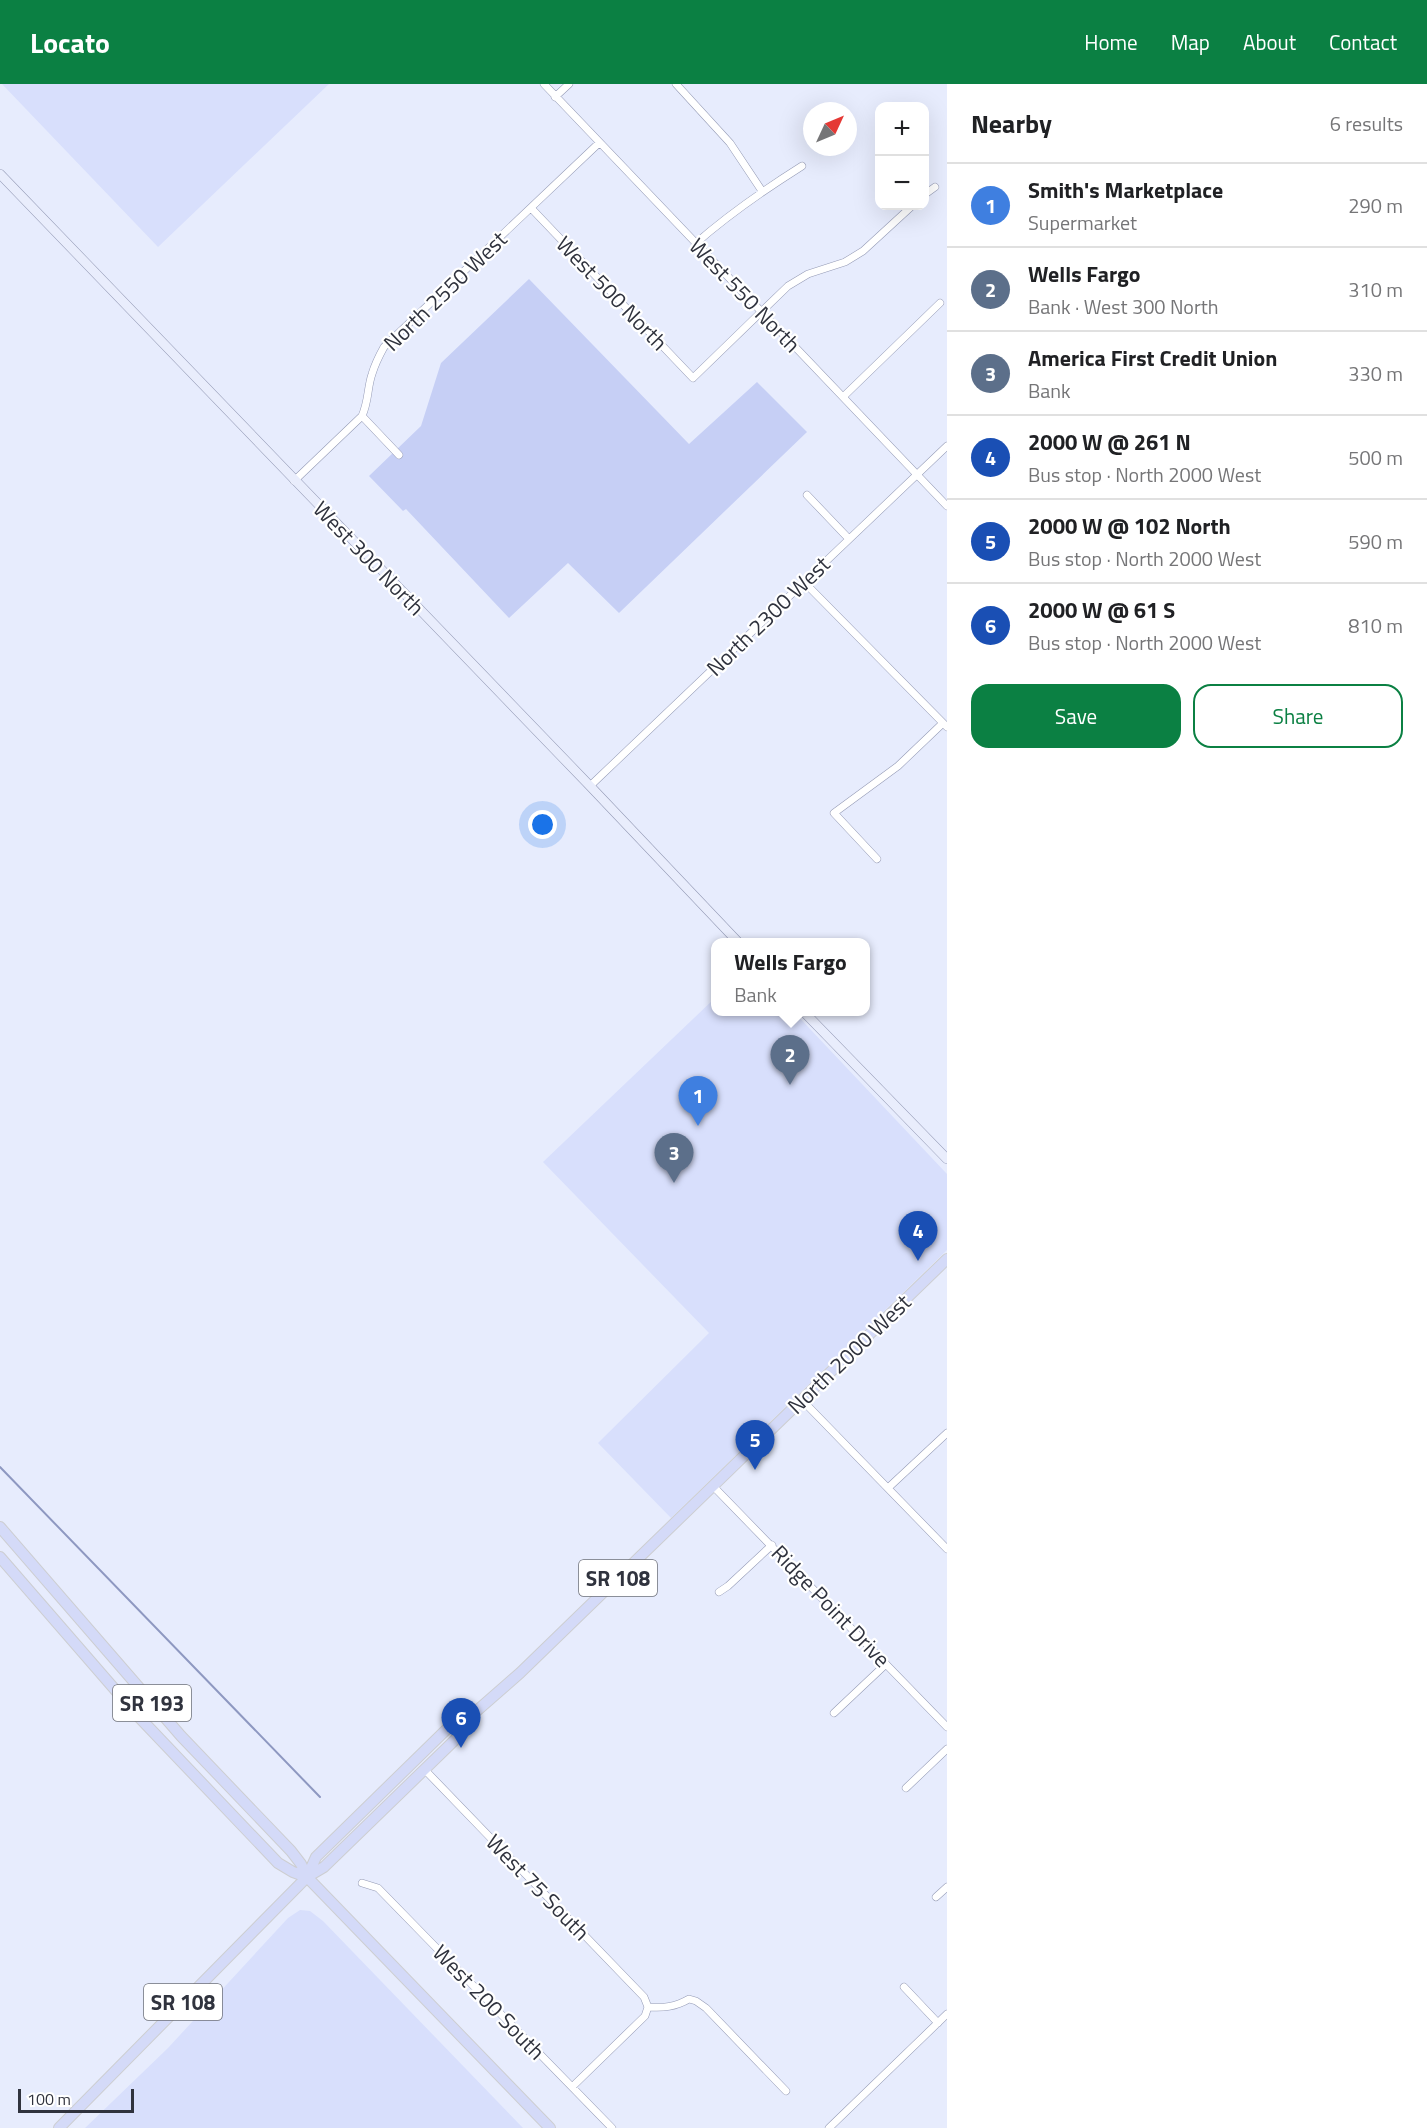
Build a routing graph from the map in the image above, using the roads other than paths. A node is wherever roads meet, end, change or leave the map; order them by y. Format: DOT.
graph roads {
  1 [pos="544,84"];
  2 [pos="569,84"];
  3 [pos="676,84"];
  4 [pos="555,98"];
  5 [pos="599,143"];
  6 [pos="802,166"];
  7 [pos="0,174"];
  8 [pos="935,187"];
  9 [pos="762,191"];
  10 [pos="929,191"];
  11 [pos="531,208"];
  12 [pos="908,210"];
  13 [pos="695,244"];
  14 [pos="940,303"];
  15 [pos="760,313"];
  16 [pos="843,397"];
  17 [pos="362,416"];
  18 [pos="947,447"];
  19 [pos="399,455"];
  20 [pos="917,475"];
  21 [pos="294,481"];
  22 [pos="807,495"];
  23 [pos="947,506"];
  24 [pos="849,539"];
  25 [pos="804,582"];
  26 [pos="945,725"];
  27 [pos="590,786"];
  28 [pos="877,859"];
  29 [pos="734,938"];
  30 [pos="809,1016"];
  31 [pos="947,1159"];
  32 [pos="947,1259"];
  33 [pos="801,1399"];
  34 [pos="947,1433"];
  35 [pos="713,1486"];
  36 [pos="888,1488"];
  37 [pos="0,1527"];
  38 [pos="772,1545"];
  39 [pos="947,1549"];
  40 [pos="0,1557"];
  41 [pos="719,1592"];
  42 [pos="886,1664"];
  43 [pos="834,1713"];
  44 [pos="464,1722"];
  45 [pos="947,1728"];
  46 [pos="947,1749"];
  47 [pos="425,1770"];
  48 [pos="906,1788"];
  49 [pos="307,1877"];
  50 [pos="362,1883"];
  51 [pos="947,1887"];
  52 [pos="936,1897"];
  53 [pos="904,1987"];
  54 [pos="648,2007"];
  55 [pos="947,2014"];
  56 [pos="938,2023"];
  57 [pos="572,2087"];
  58 [pos="786,2091"];
  59 [pos="59,2128"];
  60 [pos="550,2128"];
  61 [pos="612,2128"];
  62 [pos="829,2128"];
  1 -- 4 [label="street, West 550 North"];
  2 -- 4 [label="street"];
  3 -- 9 [label="street"];
  4 -- 5 [label="street, West 550 North"];
  5 -- 11 [label="street, North 2550 West"];
  5 -- 13 [label="street, West 550 North"];
  6 -- 9 [label="street"];
  7 -- 21 [label="main road, West 300 North"];
  8 -- 10 [label="street"];
  9 -- 13 [label="street"];
  11 -- 15 [label="street, West 500 North"];
  11 -- 17 [label="street, North 2550 West"];
  12 -- 15 [label="street"];
  13 -- 15 [label="street, West 550 North"];
  14 -- 16 [label="street"];
  15 -- 16 [label="street, West 550 North"];
  16 -- 20 [label="street, West 550 North"];
  17 -- 19 [label="street"];
  17 -- 21 [label="street"];
  18 -- 20 [label="street, North 2300 West"];
  20 -- 23 [label="street, West 550 North"];
  20 -- 24 [label="street, North 2300 West"];
  21 -- 27 [label="main road, West 300 North"];
  22 -- 24 [label="street"];
  24 -- 25 [label="street, North 2300 West"];
  25 -- 26 [label="street"];
  25 -- 27 [label="street, North 2300 West"];
  26 -- 28 [label="street"];
  27 -- 29 [label="main road, West 300 North"];
  30 -- 31 [label="main road"];
  32 -- 33 [label="main road, North 2000 West / SR 108"];
  33 -- 35 [label="main road, North 2000 West / SR 108"];
  33 -- 36 [label="street"];
  34 -- 36 [label="street"];
  35 -- 38 [label="street, Ridge Point Drive"];
  35 -- 44 [label="main road, North 2000 West / SR 108"];
  36 -- 39 [label="street"];
  37 -- 49 [label="main road, SR 193"];
  38 -- 41 [label="street"];
  38 -- 42 [label="street, Ridge Point Drive"];
  40 -- 49 [label="main road, SR 193"];
  42 -- 43 [label="street"];
  42 -- 45 [label="street, Ridge Point Drive"];
  44 -- 47 [label="main road, North 2000 West / SR 108"];
  44 -- 49 [label="main road, North 2000 West / SR 108"];
  46 -- 48 [label="street"];
  47 -- 49 [label="main road, North 2000 West / SR 108"];
  47 -- 54 [label="street, West 75 South"];
  49 -- 59 [label="main road, North 2000 West / SR 108"];
  49 -- 60 [label="main road, SR 193"];
  50 -- 57 [label="street, West 200 South"];
  51 -- 52 [label="street"];
  53 -- 56 [label="street"];
  54 -- 57 [label="street"];
  54 -- 58 [label="street"];
  55 -- 56 [label="street"];
  56 -- 62 [label="street"];
  57 -- 61 [label="street, West 200 South"];
}
